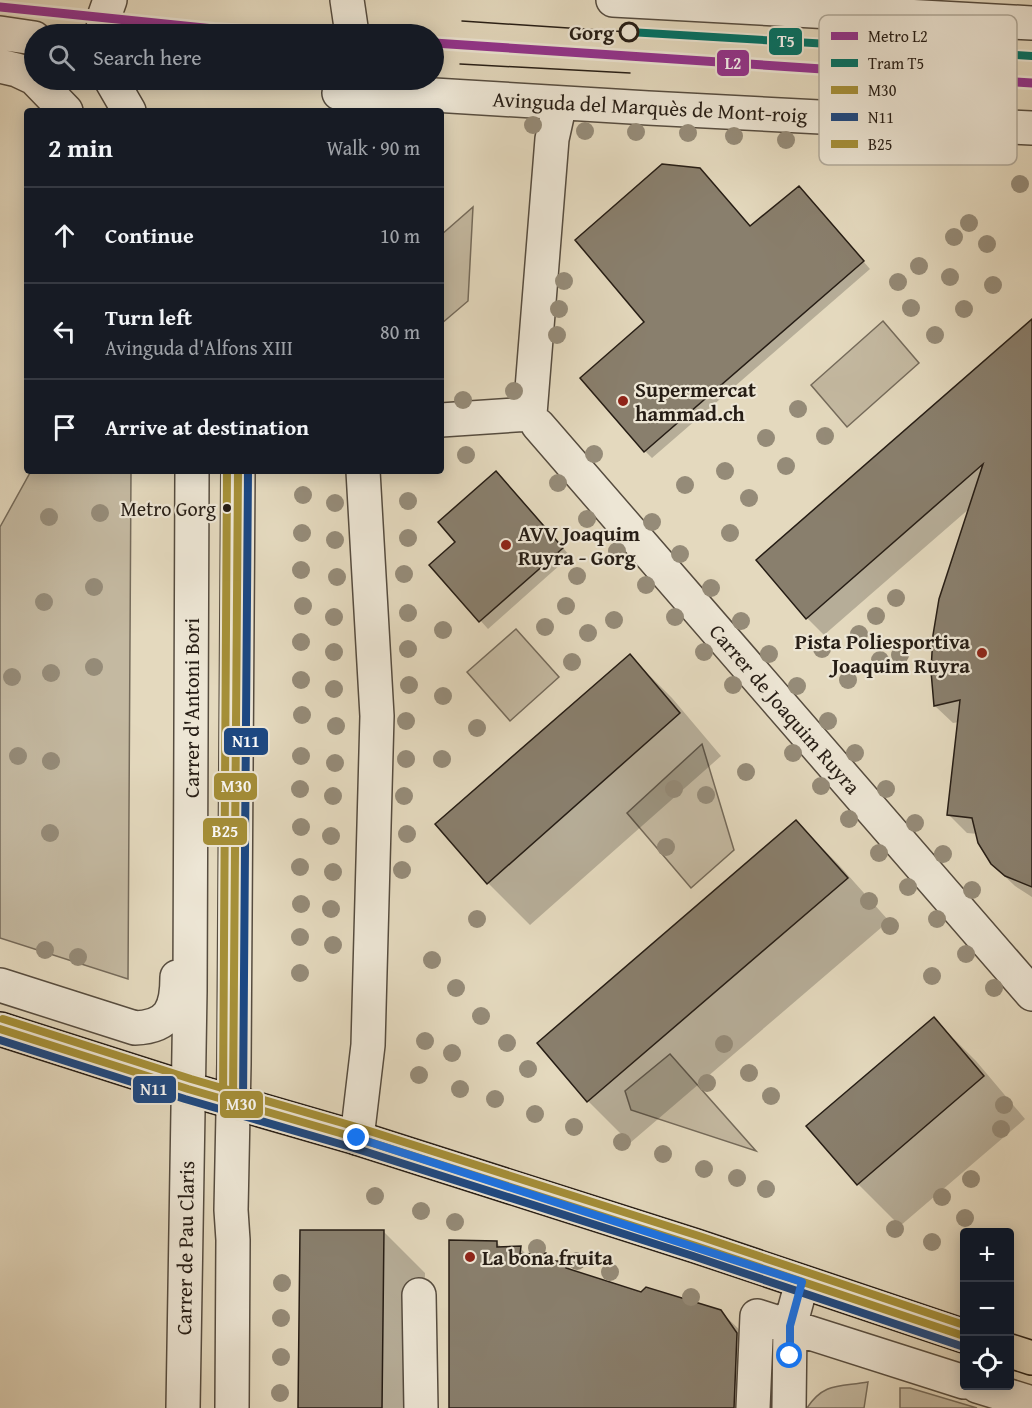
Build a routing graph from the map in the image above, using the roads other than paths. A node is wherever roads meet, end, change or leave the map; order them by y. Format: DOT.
graph roads {
  1 [pos="110,0"];
  2 [pos="347,0"];
  3 [pos="613,0"];
  4 [pos="886,15"];
  5 [pos="1017,22"];
  6 [pos="1032,23"];
  7 [pos="104,24"];
  8 [pos="351,24"];
  9 [pos="0,33"];
  10 [pos="24,37"];
  11 [pos="0,66"];
  12 [pos="24,74"];
  13 [pos="46,90"];
  14 [pos="117,90"];
  15 [pos="335,95"];
  16 [pos="560,103"];
  17 [pos="63,108"];
  18 [pos="127,108"];
  19 [pos="819,117"];
  20 [pos="1017,127"];
  21 [pos="1032,128"];
  22 [pos="444,420"];
  23 [pos="538,425"];
  24 [pos="179,474"];
  25 [pos="192,474"];
  26 [pos="238,474"];
  27 [pos="363,474"];
  28 [pos="0,985"];
  29 [pos="1032,994"];
  30 [pos="0,1029"];
  31 [pos="188,1089"];
  32 [pos="233,1102"];
  33 [pos="357,1138"];
  34 [pos="802,1282"];
  35 [pos="419,1296"];
  36 [pos="790,1326"];
  37 [pos="960,1335"];
  38 [pos="1014,1352"];
  39 [pos="1032,1358"];
  40 [pos="960,1381"];
  41 [pos="990,1390"];
  42 [pos="1032,1403"];
  43 [pos="183,1408"];
  44 [pos="232,1408"];
  45 [pos="422,1408"];
  46 [pos="753,1408"];
  47 [pos="789,1408"];
  1 -- 7 [label="street"];
  2 -- 8 [label="street"];
  3 -- 4 [label="street"];
  5 -- 6 [label="street"];
  9 -- 10 [label="street"];
  11 -- 12 [label="street"];
  13 -- 17 [label="street"];
  14 -- 18 [label="street"];
  15 -- 16 [label="street, Avinguda del Marquès de Mont-roig"];
  16 -- 19 [label="street, Avinguda del Marquès de Mont-roig"];
  16 -- 22 [label="street"];
  20 -- 21 [label="street, Avinguda del Marquès de Mont-roig"];
  23 -- 29 [label="street, Carrer de Joaquim Ruyra"];
  24 -- 28 [label="street"];
  25 -- 31 [label="street, Carrer d'Antoni Bori"];
  26 -- 32 [label="street"];
  27 -- 33 [label="street"];
  30 -- 31 [label="main road"];
  31 -- 32 [label="main road"];
  31 -- 43 [label="street, Carrer de Pau Claris"];
  32 -- 33 [label="main road"];
  32 -- 44 [label="street"];
  33 -- 34 [label="main road"];
  34 -- 36 [label="street"];
  34 -- 37 [label="main road"];
  35 -- 45 [label="street"];
  36 -- 40 [label="street"];
  36 -- 46 [label="street"];
  36 -- 47 [label="street"];
  38 -- 39 [label="main road"];
  41 -- 42 [label="street"];
}
